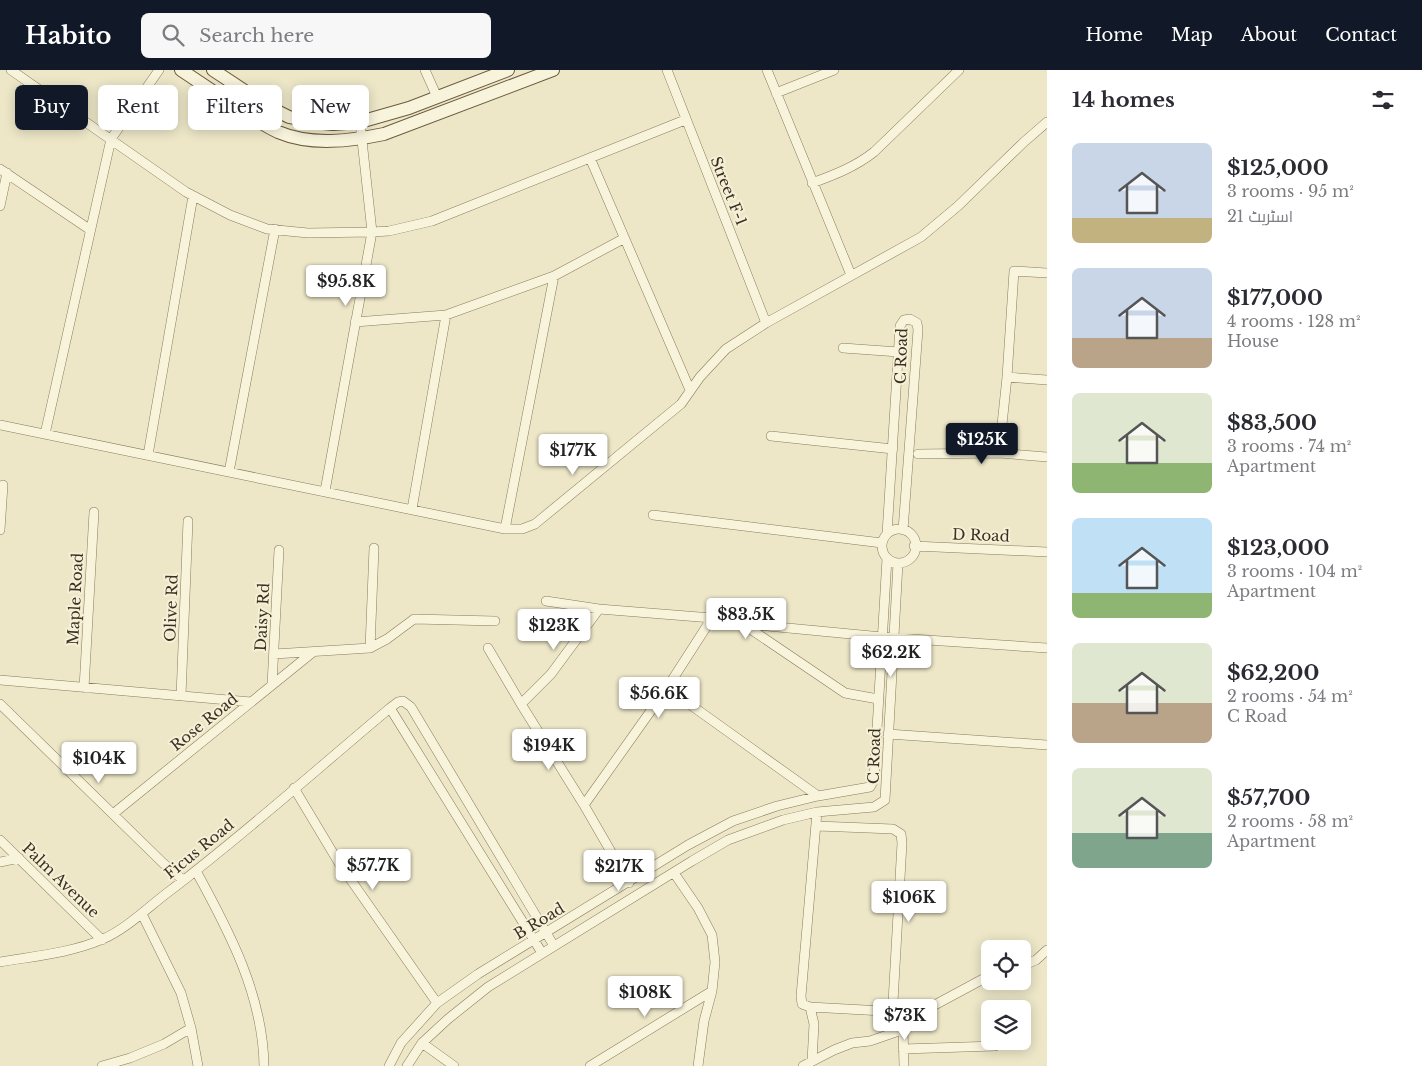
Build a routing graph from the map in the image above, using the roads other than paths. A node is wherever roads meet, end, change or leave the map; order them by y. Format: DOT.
graph roads {
  1 [pos="11,70"];
  2 [pos="159,70"];
  3 [pos="181,70"];
  4 [pos="213,70"];
  5 [pos="425,70"];
  6 [pos="508,70"];
  7 [pos="553,70"];
  8 [pos="667,70"];
  9 [pos="767,70"];
  10 [pos="834,70"];
  11 [pos="959,70"];
  12 [pos="776,94"];
  13 [pos="437,97"];
  14 [pos="292,118"];
  15 [pos="369,119"];
  16 [pos="685,120"];
  17 [pos="1047,122"];
  18 [pos="361,130"];
  19 [pos="111,139"];
  20 [pos="363,139"];
  21 [pos="590,158"];
  22 [pos="4,171"];
  23 [pos="812,183"];
  24 [pos="193,196"];
  25 [pos="0,206"];
  26 [pos="90,229"];
  27 [pos="276,230"];
  28 [pos="372,232"];
  29 [pos="624,239"];
  30 [pos="1047,273"];
  31 [pos="851,275"];
  32 [pos="554,276"];
  33 [pos="446,315"];
  34 [pos="354,322"];
  35 [pos="766,323"];
  36 [pos="843,348"];
  37 [pos="899,352"];
  38 [pos="1007,377"];
  39 [pos="1047,380"];
  40 [pos="690,390"];
  41 [pos="0,425"];
  42 [pos="45,434"];
  43 [pos="771,436"];
  44 [pos="893,448"];
  45 [pos="918,454"];
  46 [pos="999,454"];
  47 [pos="148,455"];
  48 [pos="1047,457"];
  49 [pos="229,472"];
  50 [pos="3,485"];
  51 [pos="325,491"];
  52 [pos="412,509"];
  53 [pos="94,512"];
  54 [pos="653,515"];
  55 [pos="188,521"];
  56 [pos="505,529"];
  57 [pos="0,530"];
  58 [pos="903,530"];
  59 [pos="887,534"];
  60 [pos="882,543"];
  61 [pos="914,546"];
  62 [pos="374,548"];
  63 [pos="279,550"];
  64 [pos="1047,552"];
  65 [pos="887,558"];
  66 [pos="898,563"];
  67 [pos="546,601"];
  68 [pos="599,609"];
  69 [pos="712,618"];
  70 [pos="495,621"];
  71 [pos="744,624"];
  72 [pos="882,637"];
  73 [pos="894,638"];
  74 [pos="370,648"];
  75 [pos="488,648"];
  76 [pos="1047,648"];
  77 [pos="313,652"];
  78 [pos="274,654"];
  79 [pos="0,680"];
  80 [pos="272,685"];
  81 [pos="84,688"];
  82 [pos="667,688"];
  83 [pos="181,696"];
  84 [pos="878,699"];
  85 [pos="251,702"];
  86 [pos="0,704"];
  87 [pos="521,704"];
  88 [pos="390,708"];
  89 [pos="888,734"];
  90 [pos="1047,745"];
  91 [pos="870,787"];
  92 [pos="294,788"];
  93 [pos="818,796"];
  94 [pos="885,800"];
  95 [pos="584,805"];
  96 [pos="817,812"];
  97 [pos="113,814"];
  98 [pos="817,826"];
  99 [pos="0,840"];
  100 [pos="19,858"];
  101 [pos="0,862"];
  102 [pos="196,870"];
  103 [pos="674,873"];
  104 [pos="183,880"];
  105 [pos="629,883"];
  106 [pos="142,914"];
  107 [pos="546,933"];
  108 [pos="102,940"];
  109 [pos="534,940"];
  110 [pos="554,946"];
  111 [pos="1047,950"];
  112 [pos="542,953"];
  113 [pos="0,962"];
  114 [pos="1031,962"];
  115 [pos="981,980"];
  116 [pos="712,990"];
  117 [pos="437,1003"];
  118 [pos="810,1007"];
  119 [pos="191,1028"];
  120 [pos="902,1028"];
  121 [pos="422,1043"];
  122 [pos="981,1046"];
  123 [pos="903,1049"];
  124 [pos="812,1061"];
  125 [pos="102,1066"];
  126 [pos="198,1066"];
  127 [pos="264,1066"];
  128 [pos="389,1066"];
  129 [pos="406,1066"];
  130 [pos="454,1066"];
  131 [pos="590,1066"];
  132 [pos="698,1066"];
  133 [pos="803,1066"];
  134 [pos="904,1066"];
  1 -- 19 [label="street"];
  2 -- 19 [label="street"];
  3 -- 20 [label="street"];
  4 -- 14 [label="street"];
  5 -- 13 [label="street"];
  6 -- 13 [label="street"];
  7 -- 20 [label="street"];
  8 -- 16 [label="street, Street F-1"];
  9 -- 12 [label="street"];
  10 -- 12 [label="street"];
  11 -- 23 [label="street"];
  12 -- 23 [label="street"];
  13 -- 15 [label="street"];
  16 -- 21 [label="street"];
  16 -- 35 [label="street, Street F-1"];
  17 -- 31 [label="street"];
  18 -- 20 [label="street"];
  19 -- 24 [label="street"];
  19 -- 26 [label="street"];
  20 -- 28 [label="street"];
  21 -- 28 [label="street"];
  21 -- 29 [label="street"];
  22 -- 25 [label="street"];
  22 -- 26 [label="street"];
  23 -- 31 [label="street"];
  24 -- 27 [label="street"];
  24 -- 47 [label="street"];
  26 -- 42 [label="street"];
  27 -- 28 [label="street"];
  27 -- 49 [label="street"];
  28 -- 34 [label="street"];
  29 -- 32 [label="street"];
  29 -- 40 [label="street"];
  30 -- 38 [label="street"];
  31 -- 35 [label="street"];
  32 -- 33 [label="street"];
  32 -- 56 [label="street"];
  33 -- 34 [label="street"];
  33 -- 52 [label="street"];
  34 -- 51 [label="street"];
  35 -- 40 [label="street"];
  36 -- 37 [label="street"];
  37 -- 44 [label="street, C Road"];
  37 -- 58 [label="street, C Road"];
  38 -- 39 [label="street"];
  38 -- 46 [label="street"];
  40 -- 56 [label="street"];
  41 -- 42 [label="street"];
  42 -- 47 [label="street"];
  43 -- 44 [label="street"];
  44 -- 59 [label="street, C Road"];
  45 -- 46 [label="street"];
  46 -- 48 [label="street"];
  47 -- 49 [label="street"];
  49 -- 51 [label="street"];
  50 -- 57 [label="street"];
  51 -- 52 [label="street"];
  52 -- 56 [label="street"];
  53 -- 81 [label="street, Maple Road"];
  54 -- 60 [label="street"];
  55 -- 83 [label="street, Olive Rd"];
  58 -- 59 [label="street"];
  58 -- 61 [label="street"];
  59 -- 60 [label="street"];
  60 -- 65 [label="street"];
  61 -- 64 [label="street, D Road"];
  61 -- 66 [label="street"];
  62 -- 74 [label="street"];
  63 -- 78 [label="street, Daisy Rd"];
  65 -- 66 [label="street"];
  65 -- 72 [label="street, C Road"];
  66 -- 73 [label="street, C Road"];
  67 -- 68 [label="street"];
  68 -- 69 [label="street"];
  68 -- 87 [label="street"];
  69 -- 71 [label="street"];
  69 -- 82 [label="street"];
  70 -- 74 [label="street"];
  71 -- 72 [label="street"];
  71 -- 84 [label="street"];
  72 -- 73 [label="street"];
  72 -- 84 [label="street, C Road"];
  73 -- 76 [label="street"];
  73 -- 89 [label="street, C Road"];
  74 -- 77 [label="street"];
  75 -- 87 [label="street"];
  77 -- 78 [label="street"];
  77 -- 80 [label="street, Rose Road"];
  78 -- 80 [label="street, Daisy Rd"];
  79 -- 81 [label="street"];
  80 -- 85 [label="street, Rose Road"];
  81 -- 83 [label="street"];
  82 -- 93 [label="street"];
  82 -- 95 [label="street"];
  83 -- 85 [label="street"];
  84 -- 91 [label="street, C Road"];
  85 -- 97 [label="street, Rose Road"];
  86 -- 97 [label="street"];
  87 -- 95 [label="street"];
  88 -- 92 [label="street, Ficus Road"];
  88 -- 107 [label="street"];
  88 -- 109 [label="street"];
  89 -- 90 [label="street"];
  89 -- 94 [label="street, C Road"];
  91 -- 93 [label="street, B Road"];
  91 -- 94 [label="street"];
  92 -- 102 [label="street, Ficus Road"];
  92 -- 117 [label="street"];
  93 -- 105 [label="street, B Road"];
  94 -- 96 [label="street, B Road"];
  95 -- 105 [label="street"];
  96 -- 98 [label="street"];
  96 -- 103 [label="street, B Road"];
  97 -- 104 [label="street"];
  98 -- 118 [label="street"];
  98 -- 118 [label="street"];
  99 -- 100 [label="street, Palm Avenue"];
  100 -- 101 [label="street"];
  100 -- 108 [label="street, Palm Avenue"];
  102 -- 104 [label="street, Ficus Road"];
  102 -- 127 [label="street"];
  103 -- 110 [label="street, B Road"];
  103 -- 116 [label="street"];
  104 -- 106 [label="street, Ficus Road"];
  105 -- 107 [label="street, B Road"];
  106 -- 108 [label="street, Ficus Road"];
  106 -- 119 [label="street"];
  107 -- 109 [label="street, B Road"];
  107 -- 110 [label="street"];
  108 -- 113 [label="street, Ficus Road"];
  109 -- 112 [label="street"];
  109 -- 117 [label="street, B Road"];
  110 -- 112 [label="street, B Road"];
  111 -- 114 [label="street"];
  112 -- 121 [label="street, B Road"];
  115 -- 120 [label="street"];
  116 -- 131 [label="street"];
  116 -- 132 [label="street"];
  117 -- 128 [label="street, B Road"];
  118 -- 124 [label="street"];
  119 -- 125 [label="street"];
  119 -- 126 [label="street"];
  120 -- 123 [label="street"];
  120 -- 124 [label="street"];
  121 -- 129 [label="street, B Road"];
  121 -- 130 [label="street"];
  122 -- 123 [label="street"];
  123 -- 134 [label="street"];
  124 -- 133 [label="street"];
}
